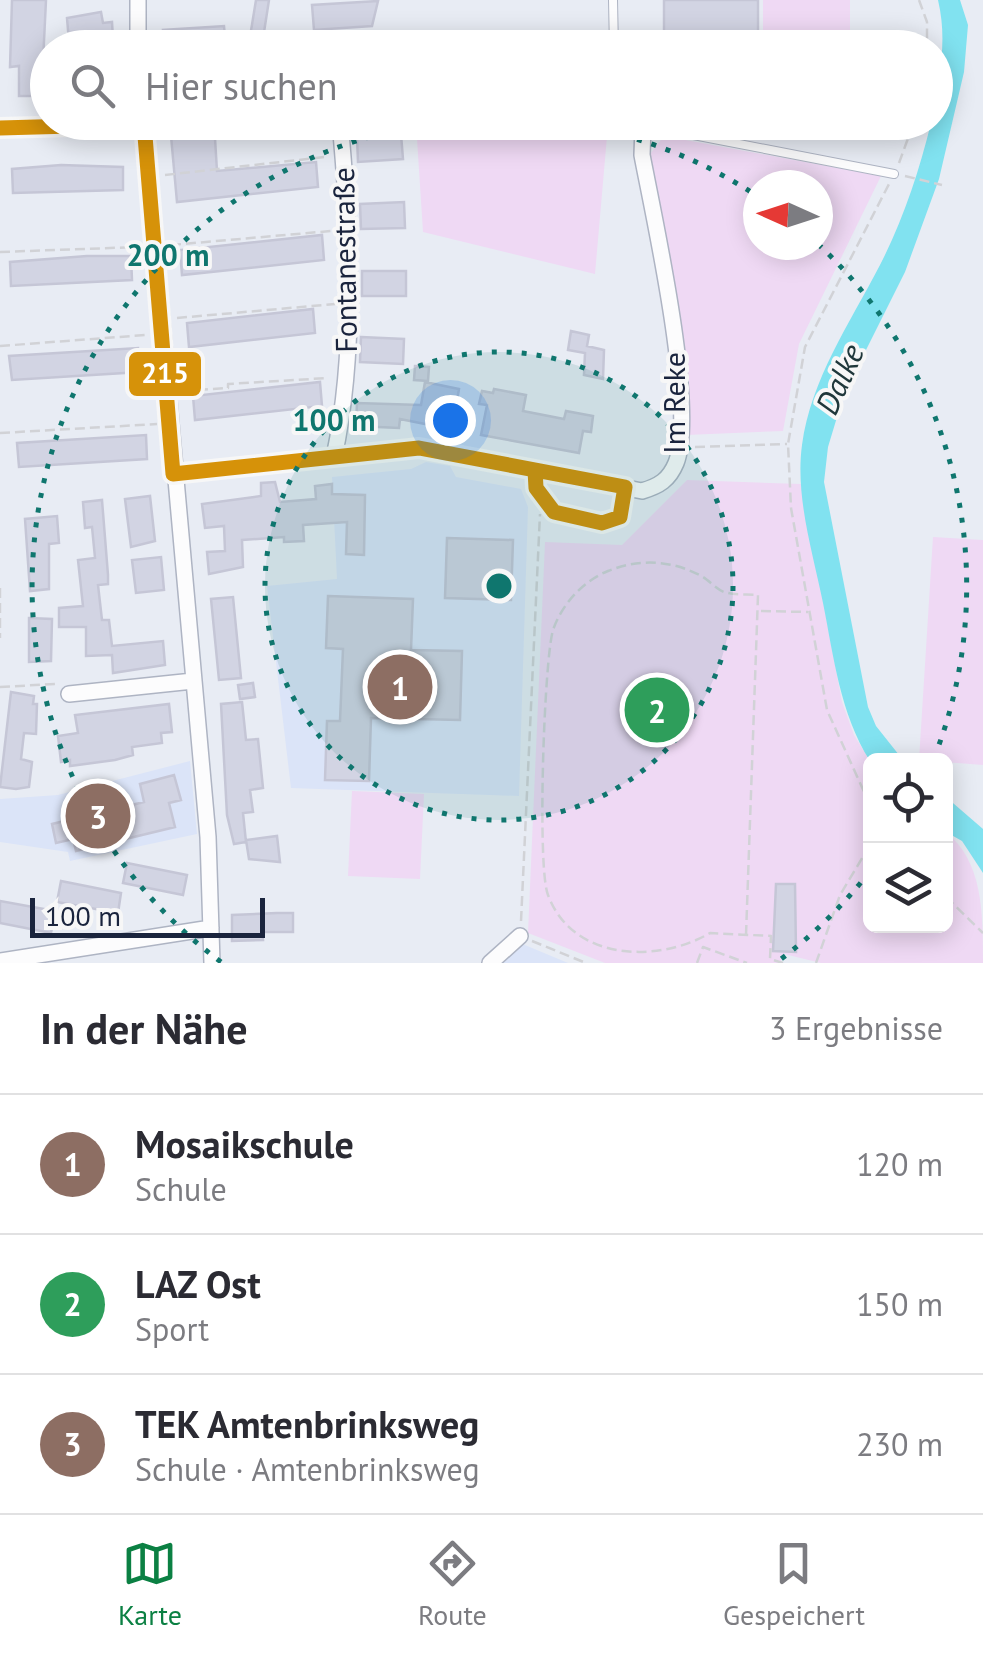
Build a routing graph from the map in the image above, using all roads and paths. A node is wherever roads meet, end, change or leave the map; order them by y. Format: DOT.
graph roads {
  1 [pos="138,0"];
  2 [pos="613,0"];
  3 [pos="920,0"];
  4 [pos="138,30"];
  5 [pos="614,30"];
  6 [pos="927,30"];
  7 [pos="30,127"];
  8 [pos="0,128"];
  9 [pos="145,140"];
  10 [pos="342,140"];
  11 [pos="643,140"];
  12 [pos="717,140"];
  13 [pos="907,140"];
  14 [pos="343,156"];
  15 [pos="894,174"];
  16 [pos="148,176"];
  17 [pos="905,176"];
  18 [pos="942,185"];
  19 [pos="346,230"];
  20 [pos="154,246"];
  21 [pos="0,252"];
  22 [pos="347,303"];
  23 [pos="162,326"];
  24 [pos="0,346"];
  25 [pos="345,376"];
  26 [pos="167,392"];
  27 [pos="169,423"];
  28 [pos="0,433"];
  29 [pos="788,444"];
  30 [pos="679,448"];
  31 [pos="334,457"];
  32 [pos="535,470"];
  33 [pos="173,474"];
  34 [pos="625,487"];
  35 [pos="546,507"];
  36 [pos="0,588"];
  37 [pos="758,611"];
  38 [pos="809,612"];
  39 [pos="0,638"];
  40 [pos="193,682"];
  41 [pos="0,688"];
  42 [pos="69,694"];
  43 [pos="863,789"];
  44 [pos="863,857"];
  45 [pos="953,905"];
  46 [pos="211,928"];
  47 [pos="983,933"];
  48 [pos="746,935"];
  49 [pos="520,936"];
  50 [pos="701,944"];
  51 [pos="676,955"];
  52 [pos="620,958"];
  53 [pos="0,961"];
  54 [pos="212,963"];
  55 [pos="490,963"];
  56 [pos="586,963"];
  57 [pos="697,963"];
  58 [pos="747,963"];
  59 [pos="783,963"];
  60 [pos="816,963"];
  1 -- 4 [label="street"];
  2 -- 5 [label="lane"];
  3 -- 6 [label="path"];
  7 -- 8 [label="street"];
  9 -- 16 [label="street"];
  10 -- 14 [label="street, Fontanestraße"];
  11 -- 30 [label="street, Im Reke"];
  12 -- 15 [label="lane"];
  13 -- 15 [label="path"];
  14 -- 16 [label="path"];
  14 -- 19 [label="street, Fontanestraße"];
  15 -- 29 [label="path"];
  16 -- 20 [label="street"];
  17 -- 18 [label="path"];
  19 -- 20 [label="path"];
  19 -- 22 [label="street, Fontanestraße"];
  20 -- 21 [label="path"];
  20 -- 23 [label="street"];
  22 -- 23 [label="path"];
  22 -- 25 [label="street, Fontanestraße"];
  23 -- 24 [label="path"];
  23 -- 26 [label="street"];
  25 -- 26 [label="path"];
  25 -- 31 [label="street, Fontanestraße"];
  26 -- 27 [label="street"];
  27 -- 28 [label="path"];
  27 -- 33 [label="street"];
  29 -- 30 [label="path"];
  29 -- 38 [label="path"];
  30 -- 34 [label="street, Im Reke"];
  31 -- 32 [label="street, Im Reke"];
  31 -- 33 [label="street, Im Reke"];
  32 -- 34 [label="street, Im Reke"];
  32 -- 35 [label="lane"];
  33 -- 40 [label="street"];
  34 -- 35 [label="lane"];
  35 -- 49 [label="path"];
  36 -- 39 [label="path"];
  37 -- 38 [label="path"];
  37 -- 48 [label="path"];
  37 -- 52 [label="path"];
  38 -- 43 [label="path"];
  40 -- 42 [label="street"];
  40 -- 46 [label="street"];
  41 -- 42 [label="path"];
  44 -- 60 [label="path"];
  45 -- 47 [label="path"];
  46 -- 53 [label="street"];
  46 -- 54 [label="street"];
  48 -- 50 [label="path"];
  48 -- 59 [label="path"];
  49 -- 55 [label="street"];
  49 -- 56 [label="path"];
  50 -- 51 [label="path"];
  50 -- 57 [label="path"];
  50 -- 58 [label="path"];
}
